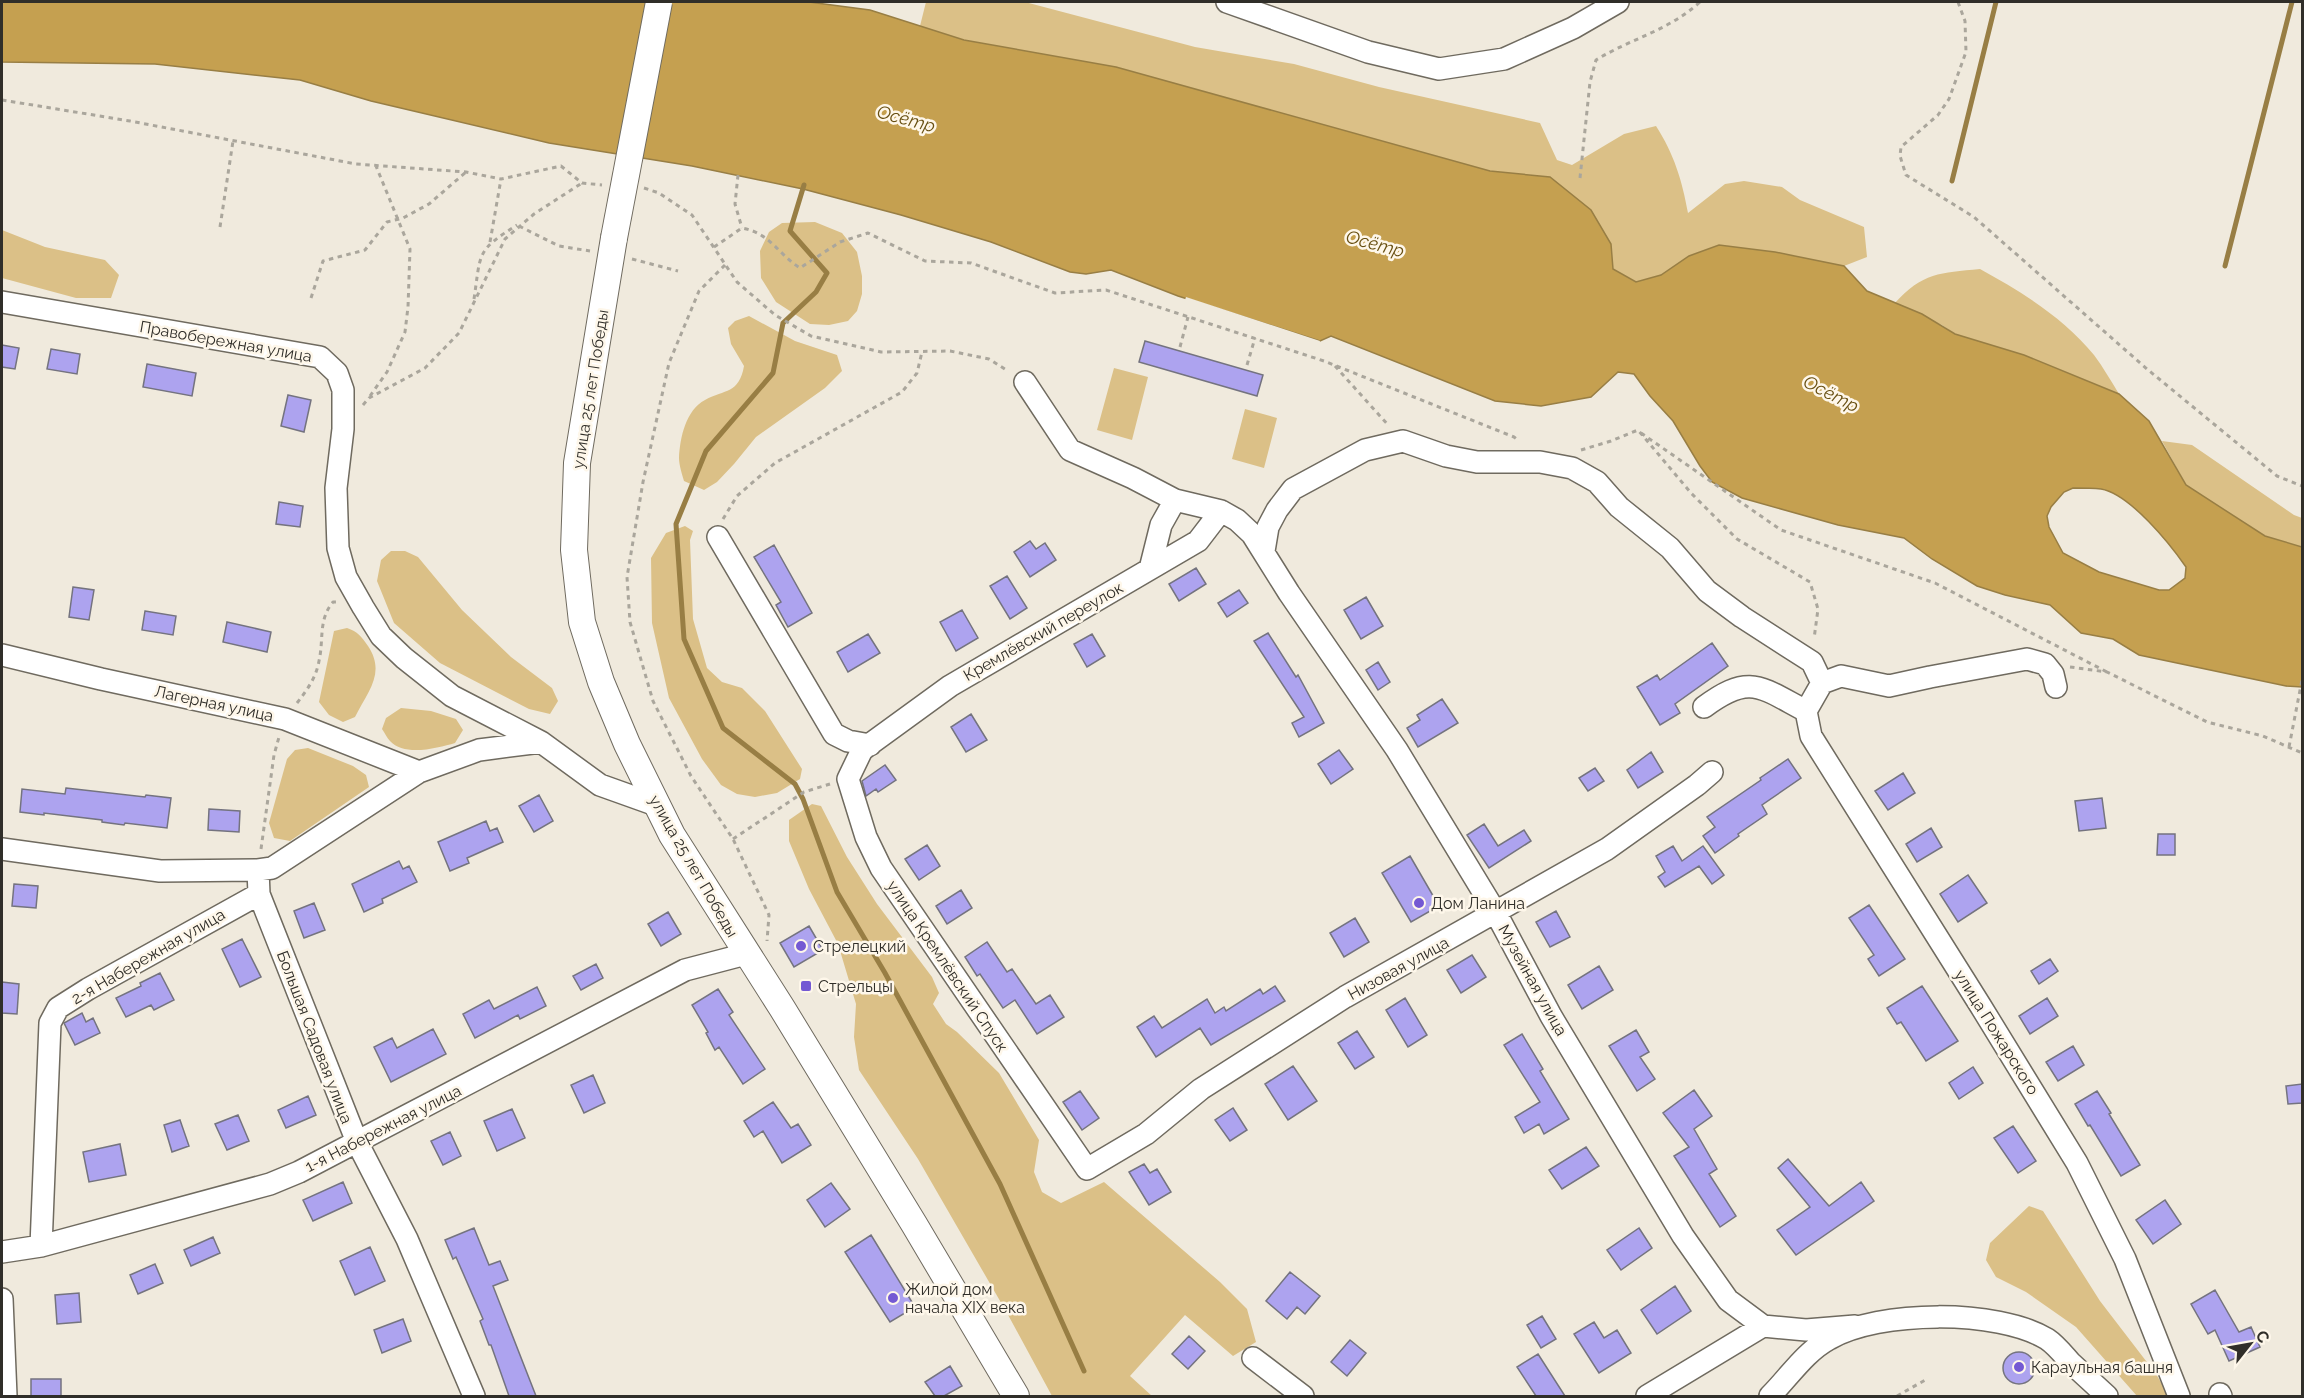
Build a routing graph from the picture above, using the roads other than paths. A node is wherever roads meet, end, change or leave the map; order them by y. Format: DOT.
graph roads {
  1 [pos="659,2"];
  2 [pos="1227,2"];
  3 [pos="1618,2"];
  4 [pos="2,302"];
  5 [pos="1025,382"];
  6 [pos="1175,500"];
  7 [pos="1229,516"];
  8 [pos="719,530"];
  9 [pos="1264,551"];
  10 [pos="1150,569"];
  11 [pos="2,655"];
  12 [pos="1822,683"];
  13 [pos="2056,687"];
  14 [pos="1704,707"];
  15 [pos="1806,711"];
  16 [pos="541,742"];
  17 [pos="866,747"];
  18 [pos="420,772"];
  19 [pos="1712,772"];
  20 [pos="656,805"];
  21 [pos="2,849"];
  22 [pos="265,869"];
  23 [pos="259,894"];
  24 [pos="1496,913"];
  25 [pos="750,960"];
  26 [pos="357,1142"];
  27 [pos="1086,1170"];
  28 [pos="41,1246"];
  29 [pos="2,1252"];
  30 [pos="2,1299"];
  31 [pos="1763,1326"];
  32 [pos="1855,1326"];
  33 [pos="1252,1358"];
  34 [pos="6,1396"];
  35 [pos="474,1396"];
  36 [pos="1016,1396"];
  37 [pos="1303,1396"];
  38 [pos="1647,1396"];
  39 [pos="1770,1396"];
  40 [pos="2107,1396"];
  41 [pos="2179,1396"];
  1 -- 20 [label="main road, улица 25 лет Победы, bridge"];
  2 -- 3 [label="street"];
  4 -- 16 [label="street, Правобережная улица"];
  5 -- 6 [label="street"];
  6 -- 7 [label="street"];
  6 -- 10 [label="street"];
  7 -- 9 [label="street, Музейная улица"];
  7 -- 10 [label="street, Кремлёвский переулок"];
  8 -- 17 [label="street"];
  9 -- 12 [label="street"];
  9 -- 24 [label="street, Музейная улица"];
  10 -- 17 [label="street, Кремлёвский переулок"];
  11 -- 18 [label="street, Лагерная улица"];
  12 -- 13 [label="street"];
  12 -- 15 [label="street"];
  14 -- 15 [label="street"];
  15 -- 41 [label="street, улица Пожарского"];
  16 -- 18 [label="street"];
  16 -- 20 [label="street"];
  17 -- 27 [label="street, улица Кремлёвский Спуск"];
  18 -- 22 [label="street"];
  19 -- 24 [label="street, Низовая улица"];
  20 -- 25 [label="main road, улица 25 лет Победы"];
  21 -- 22 [label="street"];
  22 -- 23 [label="street, Большая Садовая улица"];
  23 -- 26 [label="street, Большая Садовая улица"];
  23 -- 28 [label="street, 2-я Набережная улица"];
  24 -- 27 [label="street, Низовая улица"];
  24 -- 31 [label="street, Музейная улица"];
  25 -- 26 [label="street, 1-я Набережная улица"];
  25 -- 36 [label="main road, улица 25 лет Победы"];
  26 -- 28 [label="street, 1-я Набережная улица"];
  26 -- 35 [label="street, Большая Садовая улица"];
  28 -- 29 [label="street, 1-я Набережная улица"];
  30 -- 34 [label="street"];
  31 -- 32 [label="street"];
  31 -- 38 [label="street"];
  32 -- 39 [label="street"];
  32 -- 40 [label="street"];
  33 -- 37 [label="street"];
}
